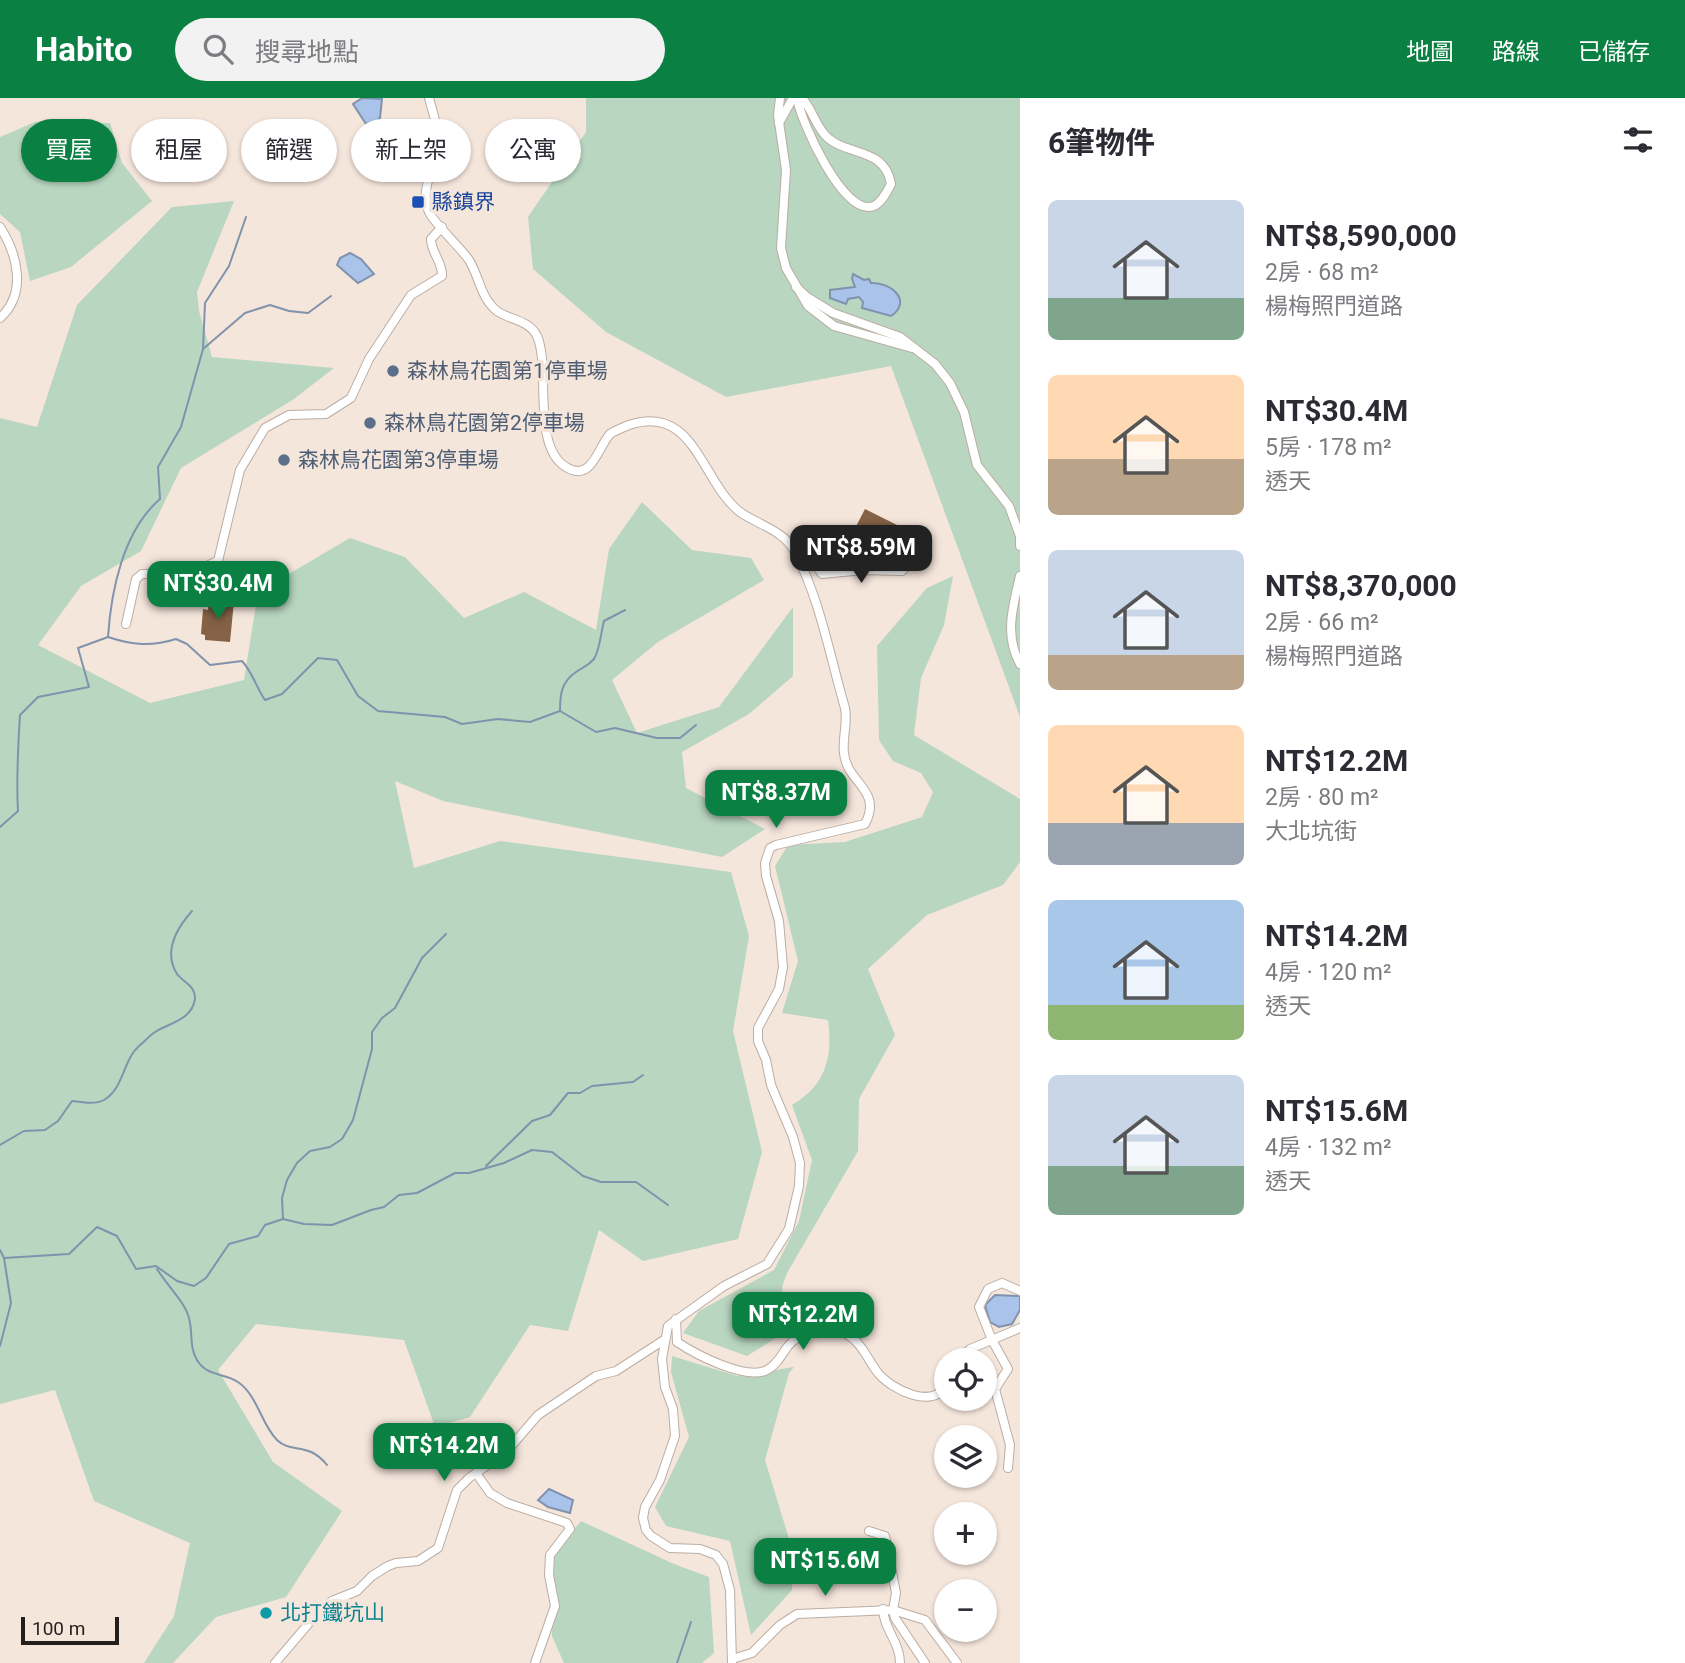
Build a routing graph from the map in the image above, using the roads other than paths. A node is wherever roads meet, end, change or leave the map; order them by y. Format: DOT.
graph roads {
  1 [pos="429,98"];
  2 [pos="780,98"];
  3 [pos="797,98"];
  4 [pos="779,123"];
  5 [pos="0,227"];
  6 [pos="442,227"];
  7 [pos="0,318"];
  8 [pos="1020,546"];
  9 [pos="796,553"];
  10 [pos="918,554"];
  11 [pos="1020,576"];
  12 [pos="126,624"];
  13 [pos="1020,664"];
  14 [pos="1020,1291"];
  15 [pos="676,1319"];
  16 [pos="1020,1328"];
  17 [pos="664,1340"];
  18 [pos="992,1340"];
  19 [pos="972,1348"];
  20 [pos="934,1396"];
  21 [pos="1008,1468"];
  22 [pos="476,1473"];
  23 [pos="869,1531"];
  24 [pos="883,1609"];
  25 [pos="893,1610"];
  26 [pos="732,1661"];
  27 [pos="275,1663"];
  28 [pos="535,1663"];
  29 [pos="900,1663"];
  30 [pos="925,1663"];
  31 [pos="957,1663"];
  1 -- 6 [label="street"];
  2 -- 4 [label="street"];
  3 -- 3 [label="street"];
  3 -- 4 [label="street"];
  4 -- 8 [label="street"];
  5 -- 7 [label="street"];
  6 -- 9 [label="street"];
  6 -- 12 [label="street"];
  9 -- 10 [label="street"];
  9 -- 15 [label="street"];
  11 -- 13 [label="street"];
  14 -- 18 [label="street"];
  15 -- 17 [label="street"];
  15 -- 20 [label="street"];
  16 -- 18 [label="street"];
  17 -- 22 [label="street"];
  17 -- 26 [label="street"];
  18 -- 19 [label="street"];
  18 -- 21 [label="street"];
  22 -- 27 [label="street"];
  22 -- 28 [label="street"];
  23 -- 25 [label="street"];
  24 -- 25 [label="street"];
  24 -- 26 [label="street"];
  24 -- 29 [label="street"];
  25 -- 30 [label="street"];
  25 -- 31 [label="street"];
}
